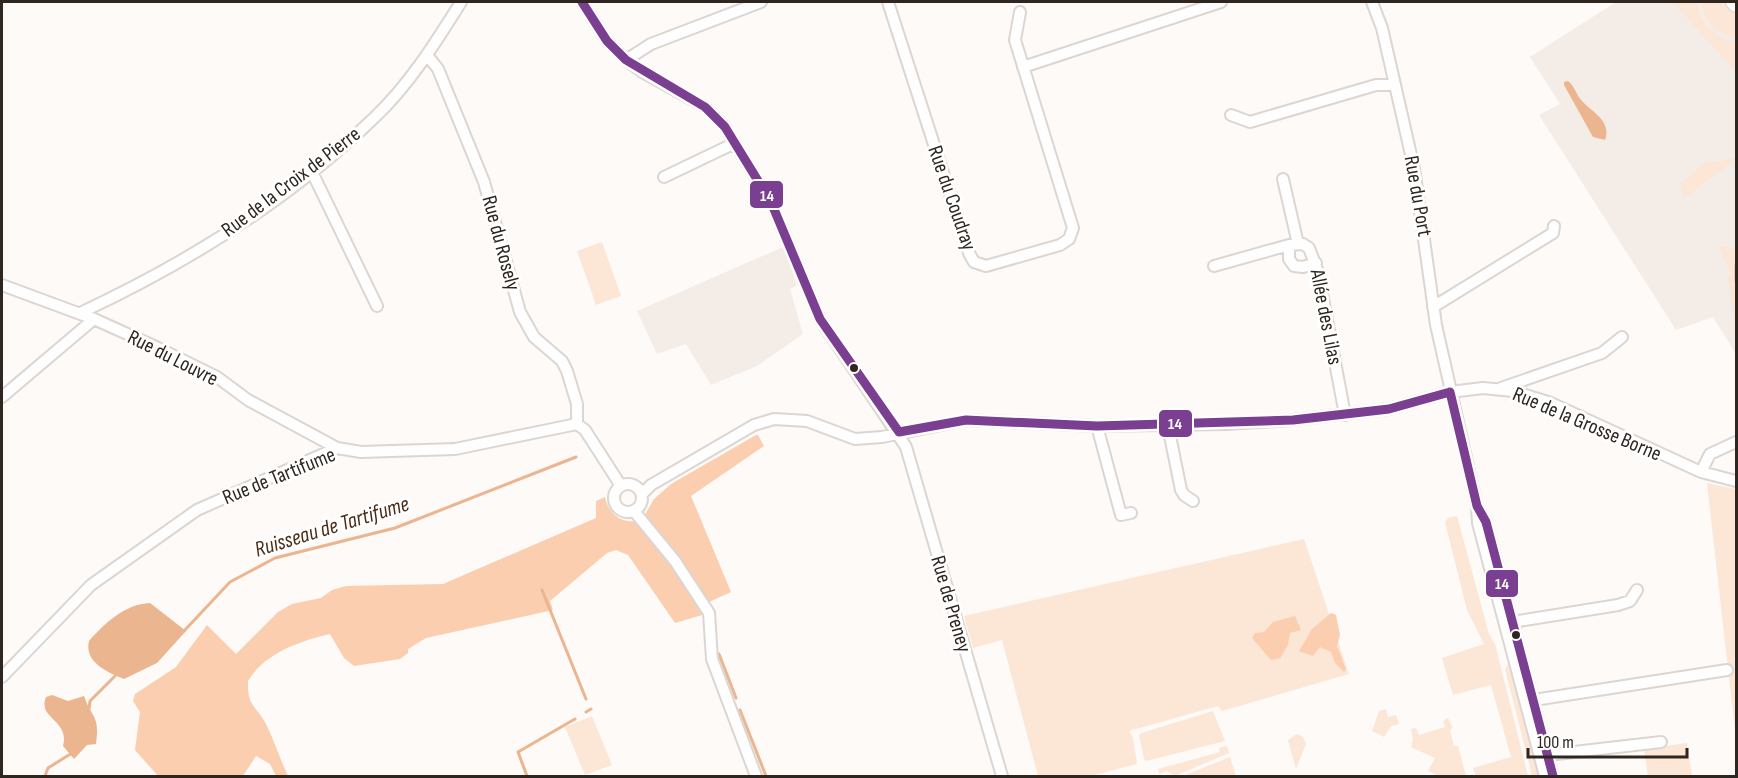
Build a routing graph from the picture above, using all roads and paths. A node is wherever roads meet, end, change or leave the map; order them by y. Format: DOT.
graph roads {
  1 [pos="461,2"];
  2 [pos="582,2"];
  3 [pos="761,2"];
  4 [pos="888,2"];
  5 [pos="1221,2"];
  6 [pos="1372,2"];
  7 [pos="1733,2"];
  8 [pos="1737,5"];
  9 [pos="1020,12"];
  10 [pos="427,55"];
  11 [pos="626,60"];
  12 [pos="1023,67"];
  13 [pos="1394,85"];
  14 [pos="1231,115"];
  15 [pos="735,143"];
  16 [pos="312,172"];
  17 [pos="664,177"];
  18 [pos="1283,179"];
  19 [pos="1554,226"];
  20 [pos="1293,244"];
  21 [pos="1316,263"];
  22 [pos="1214,266"];
  23 [pos="2,285"];
  24 [pos="377,306"];
  25 [pos="1433,307"];
  26 [pos="80,313"];
  27 [pos="94,319"];
  28 [pos="1622,337"];
  29 [pos="1500,388"];
  30 [pos="1450,392"];
  31 [pos="2,397"];
  32 [pos="1346,415"];
  33 [pos="577,423"];
  34 [pos="1097,426"];
  35 [pos="1168,426"];
  36 [pos="899,432"];
  37 [pos="1737,442"];
  38 [pos="336,448"];
  39 [pos="1701,472"];
  40 [pos="1737,481"];
  41 [pos="621,486"];
  42 [pos="642,494"];
  43 [pos="1193,501"];
  44 [pos="634,511"];
  45 [pos="1131,513"];
  46 [pos="1637,590"];
  47 [pos="1509,622"];
  48 [pos="1727,670"];
  49 [pos="2,677"];
  50 [pos="1534,700"];
  51 [pos="1661,742"];
  52 [pos="1548,755"];
  53 [pos="756,777"];
  54 [pos="1002,777"];
  55 [pos="1545,777"];
  56 [pos="1553,777"];
  1 -- 10 [label="street, Rue de la Croix de Pierre"];
  2 -- 11 [label="street, Rue de Preney"];
  3 -- 11 [label="street"];
  4 -- 12 [label="street, Rue du Coudray"];
  5 -- 12 [label="street"];
  6 -- 13 [label="street, Rue du Port"];
  7 -- 8 [label="main road"];
  9 -- 12 [label="street, Rue du Coudray"];
  10 -- 16 [label="street, Rue de la Croix de Pierre"];
  10 -- 33 [label="street, Rue du Rosely"];
  11 -- 15 [label="street, Rue de Preney"];
  13 -- 14 [label="street"];
  13 -- 25 [label="street, Rue du Port"];
  15 -- 17 [label="street"];
  15 -- 36 [label="street, Rue de Preney"];
  16 -- 24 [label="street"];
  16 -- 26 [label="street, Rue de la Croix de Pierre"];
  18 -- 20 [label="street"];
  19 -- 25 [label="street"];
  20 -- 21 [label="street, Allée des Lilas"];
  20 -- 21 [label="street"];
  20 -- 22 [label="street, Allée des Lilas"];
  21 -- 32 [label="street, Allée des Lilas"];
  23 -- 26 [label="street, Rue du Louvre"];
  25 -- 30 [label="street, Rue du Port"];
  26 -- 27 [label="street, Rue du Louvre"];
  27 -- 31 [label="street"];
  27 -- 38 [label="street, Rue du Louvre"];
  28 -- 29 [label="street"];
  29 -- 30 [label="street, Rue de la Grosse Borne"];
  29 -- 39 [label="street, Rue de la Grosse Borne"];
  30 -- 32 [label="street, Rue de la Grosse Borne"];
  30 -- 47 [label="street, Rue du Port"];
  32 -- 35 [label="street, Rue de la Grosse Borne"];
  33 -- 38 [label="street, Rue de Tartifume"];
  33 -- 41 [label="street"];
  34 -- 35 [label="street, Rue de la Grosse Borne"];
  34 -- 36 [label="street, Rue de la Grosse Borne"];
  34 -- 45 [label="street"];
  35 -- 43 [label="street"];
  36 -- 42 [label="street"];
  36 -- 54 [label="street, Rue de Preney"];
  37 -- 39 [label="street"];
  38 -- 49 [label="street, Rue de Tartifume"];
  39 -- 40 [label="street, Rue de la Grosse Borne"];
  41 -- 42 [label="street"];
  41 -- 44 [label="street"];
  42 -- 44 [label="street"];
  44 -- 53 [label="street"];
  46 -- 47 [label="street"];
  47 -- 50 [label="street"];
  47 -- 55 [label="street"];
  48 -- 50 [label="street"];
  50 -- 52 [label="street"];
  51 -- 52 [label="street"];
  52 -- 56 [label="street"];
}
